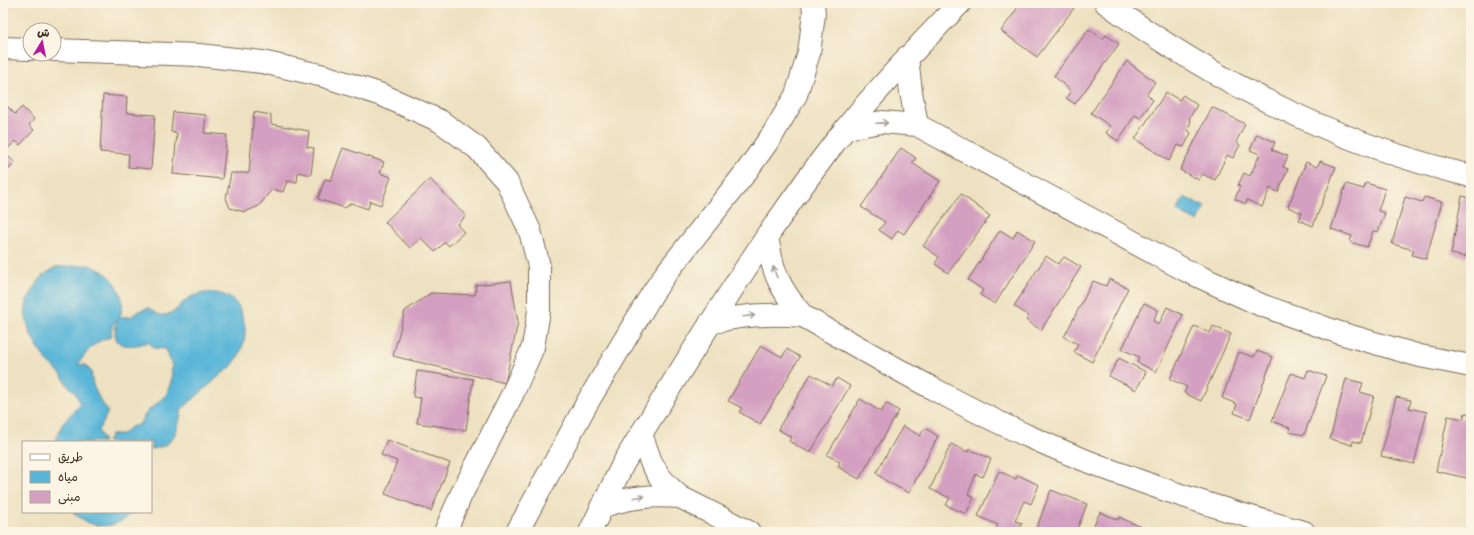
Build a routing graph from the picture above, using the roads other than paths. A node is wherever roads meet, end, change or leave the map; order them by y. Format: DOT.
graph roads {
  1 [pos="813,3"];
  2 [pos="960,3"];
  3 [pos="1106,3"];
  4 [pos="3,48"];
  5 [pos="22,49"];
  6 [pos="62,50"];
  7 [pos="908,57"];
  8 [pos="918,125"];
  9 [pos="847,128"];
  10 [pos="1471,176"];
  11 [pos="767,235"];
  12 [pos="803,316"];
  13 [pos="710,324"];
  14 [pos="1471,366"];
  15 [pos="640,434"];
  16 [pos="680,497"];
  17 [pos="601,507"];
  18 [pos="445,532"];
  19 [pos="518,532"];
  20 [pos="590,532"];
  21 [pos="749,532"];
  22 [pos="1304,532"];
  1 -- 19 [label="street"];
  2 -- 7 [label="street"];
  3 -- 10 [label="street"];
  4 -- 5 [label="street"];
  6 -- 18 [label="street"];
  7 -- 8 [label="street"];
  7 -- 9 [label="street"];
  9 -- 8 [label="street, one-way"];
  8 -- 14 [label="street"];
  9 -- 11 [label="street"];
  12 -- 11 [label="street, one-way"];
  11 -- 13 [label="street"];
  13 -- 12 [label="street, one-way"];
  12 -- 22 [label="street"];
  13 -- 15 [label="street"];
  15 -- 16 [label="street"];
  15 -- 17 [label="street"];
  17 -- 16 [label="street, one-way"];
  16 -- 21 [label="street"];
  17 -- 20 [label="street"];
}
